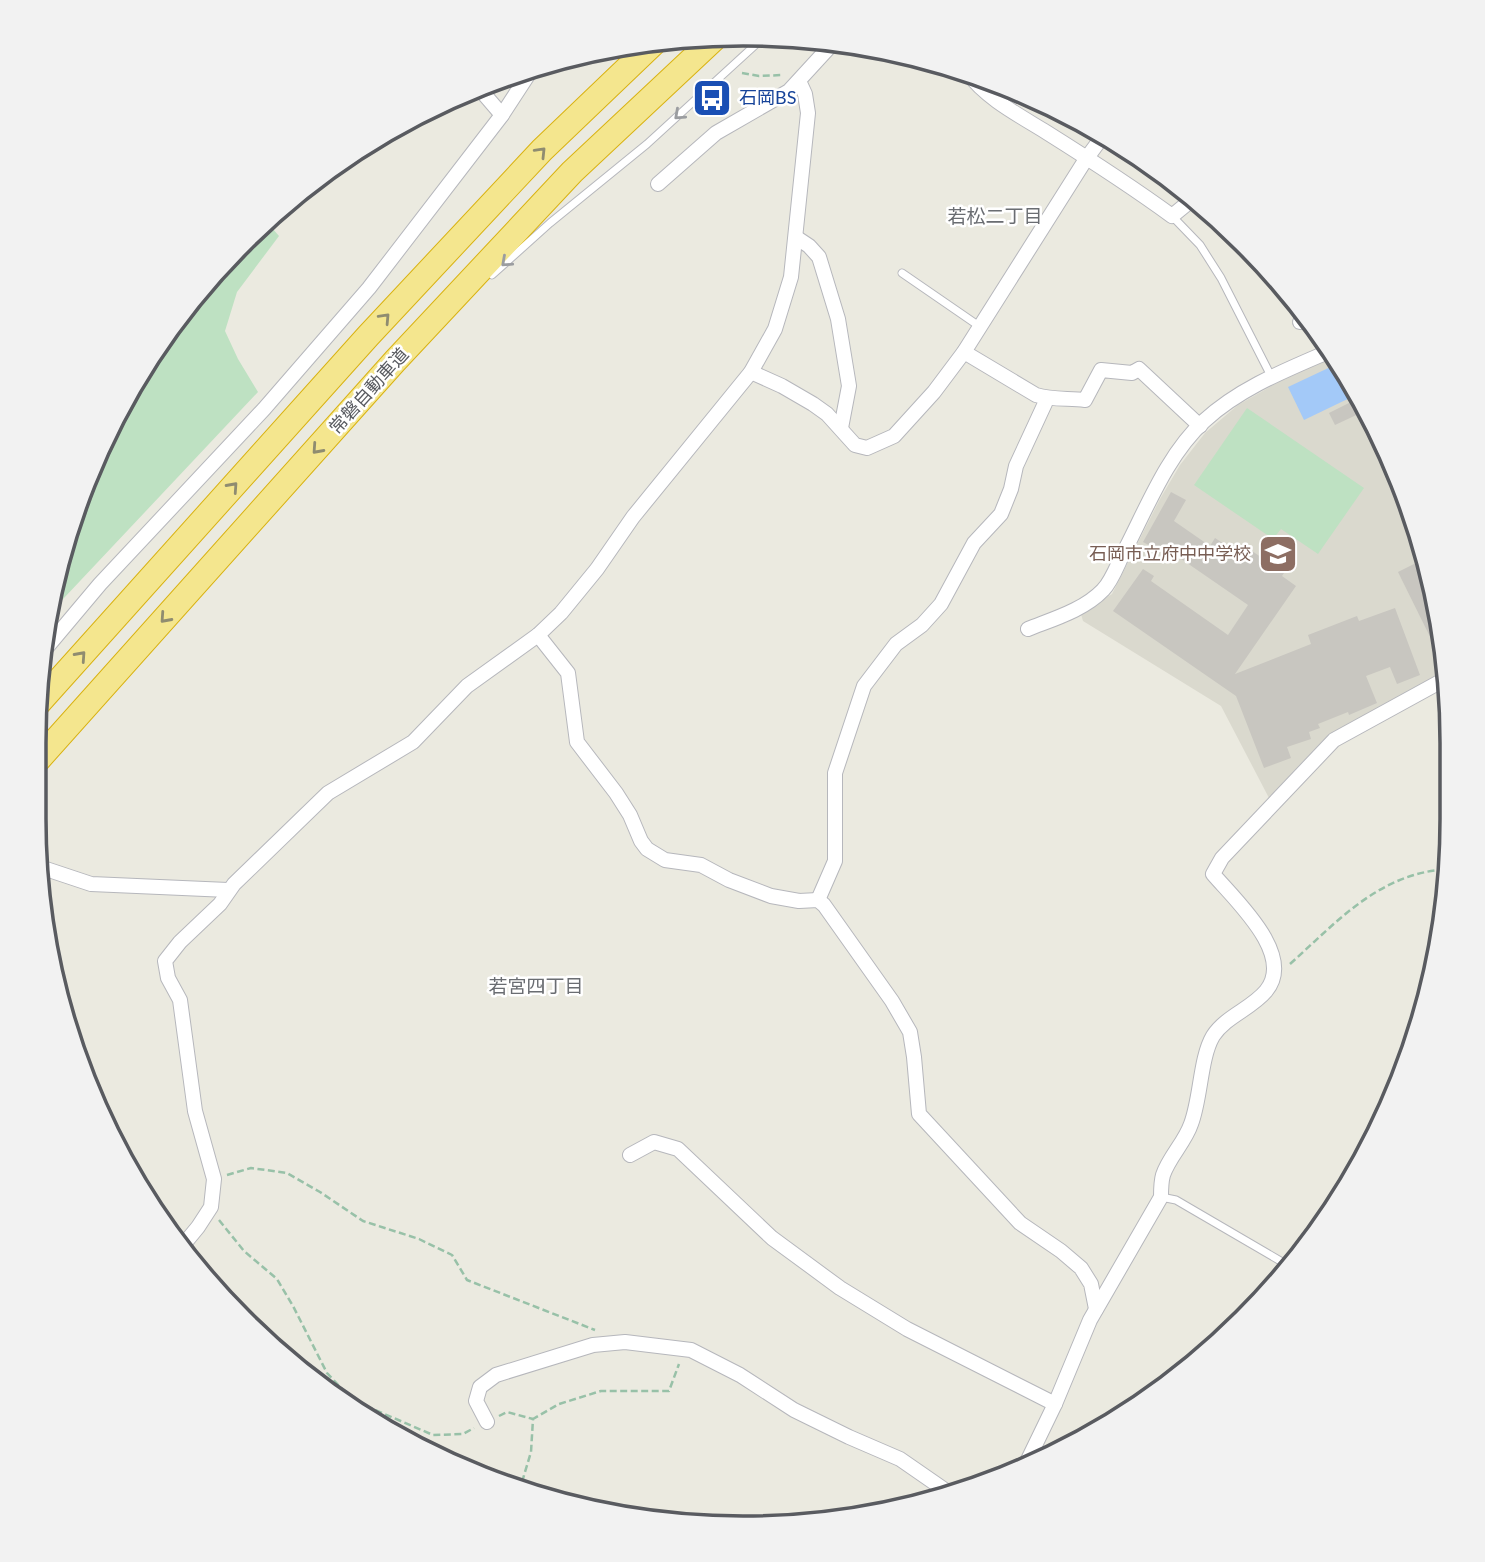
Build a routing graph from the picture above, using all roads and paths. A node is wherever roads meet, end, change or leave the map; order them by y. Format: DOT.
graph roads {
  1 [pos="754,46"];
  2 [pos="706,47"];
  3 [pos="826,50"];
  4 [pos="644,52"];
  5 [pos="633,54"];
  6 [pos="741,73"];
  7 [pos="525,80"];
  8 [pos="799,81"];
  9 [pos="982,88"];
  10 [pos="485,95"];
  11 [pos="502,115"];
  12 [pos="579,115"];
  13 [pos="1098,143"];
  14 [pos="1086,159"];
  15 [pos="658,184"];
  16 [pos="1186,205"];
  17 [pos="1172,216"];
  18 [pos="796,238"];
  19 [pos="902,273"];
  20 [pos="485,280"];
  21 [pos="465,298"];
  22 [pos="980,327"];
  23 [pos="964,352"];
  24 [pos="1322,355"];
  25 [pos="395,361"];
  26 [pos="751,372"];
  27 [pos="1271,376"];
  28 [pos="1046,399"];
  29 [pos="1200,426"];
  30 [pos="841,428"];
  31 [pos="1028,629"];
  32 [pos="538,635"];
  33 [pos="53,639"];
  34 [pos="1437,684"];
  35 [pos="47,693"];
  36 [pos="46,751"];
  37 [pos="47,869"];
  38 [pos="1438,870"];
  39 [pos="228,890"];
  40 [pos="817,900"];
  41 [pos="1273,969"];
  42 [pos="630,1155"];
  43 [pos="214,1180"];
  44 [pos="1161,1197"];
  45 [pos="211,1207"];
  46 [pos="187,1240"];
  47 [pos="1281,1261"];
  48 [pos="1096,1309"];
  49 [pos="625,1342"];
  50 [pos="689,1366"];
  51 [pos="343,1390"];
  52 [pos="1055,1404"];
  53 [pos="368,1407"];
  54 [pos="533,1419"];
  55 [pos="487,1422"];
  56 [pos="1031,1454"];
  57 [pos="522,1481"];
  58 [pos="941,1488"];
  1 -- 20 [label="lane, one-way"];
  2 -- 25 [label="highway, 常磐自動車道"];
  3 -- 8 [label="street"];
  4 -- 12 [label="highway, 常磐自動車道"];
  5 -- 12 [label="lane"];
  6 -- 8 [label="path"];
  7 -- 11 [label="street"];
  8 -- 15 [label="street"];
  8 -- 18 [label="street"];
  9 -- 14 [label="street"];
  10 -- 11 [label="street"];
  11 -- 33 [label="street"];
  35 -- 12 [label="highway, 常磐自動車道, one-way"];
  13 -- 14 [label="street"];
  14 -- 17 [label="street"];
  14 -- 22 [label="street"];
  16 -- 17 [label="street"];
  17 -- 27 [label="lane"];
  18 -- 26 [label="street"];
  18 -- 30 [label="street"];
  19 -- 22 [label="lane"];
  21 -- 25 [label="lane"];
  22 -- 23 [label="street"];
  23 -- 28 [label="street"];
  23 -- 30 [label="street"];
  24 -- 27 [label="street"];
  25 -- 36 [label="highway, 常磐自動車道, one-way"];
  26 -- 30 [label="street"];
  26 -- 32 [label="street"];
  27 -- 29 [label="street"];
  28 -- 29 [label="street"];
  28 -- 40 [label="street"];
  29 -- 31 [label="street"];
  32 -- 39 [label="street"];
  32 -- 40 [label="street"];
  34 -- 41 [label="street"];
  37 -- 39 [label="street"];
  38 -- 41 [label="path"];
  39 -- 43 [label="street"];
  40 -- 48 [label="street"];
  41 -- 44 [label="street"];
  42 -- 52 [label="street"];
  43 -- 45 [label="street"];
  43 -- 49 [label="path"];
  44 -- 47 [label="lane"];
  44 -- 48 [label="street"];
  45 -- 46 [label="street"];
  45 -- 51 [label="path"];
  48 -- 52 [label="street"];
  49 -- 55 [label="street"];
  49 -- 58 [label="street"];
  50 -- 54 [label="path"];
  52 -- 56 [label="street"];
  53 -- 55 [label="path"];
  54 -- 55 [label="path"];
  54 -- 57 [label="path"];
}
